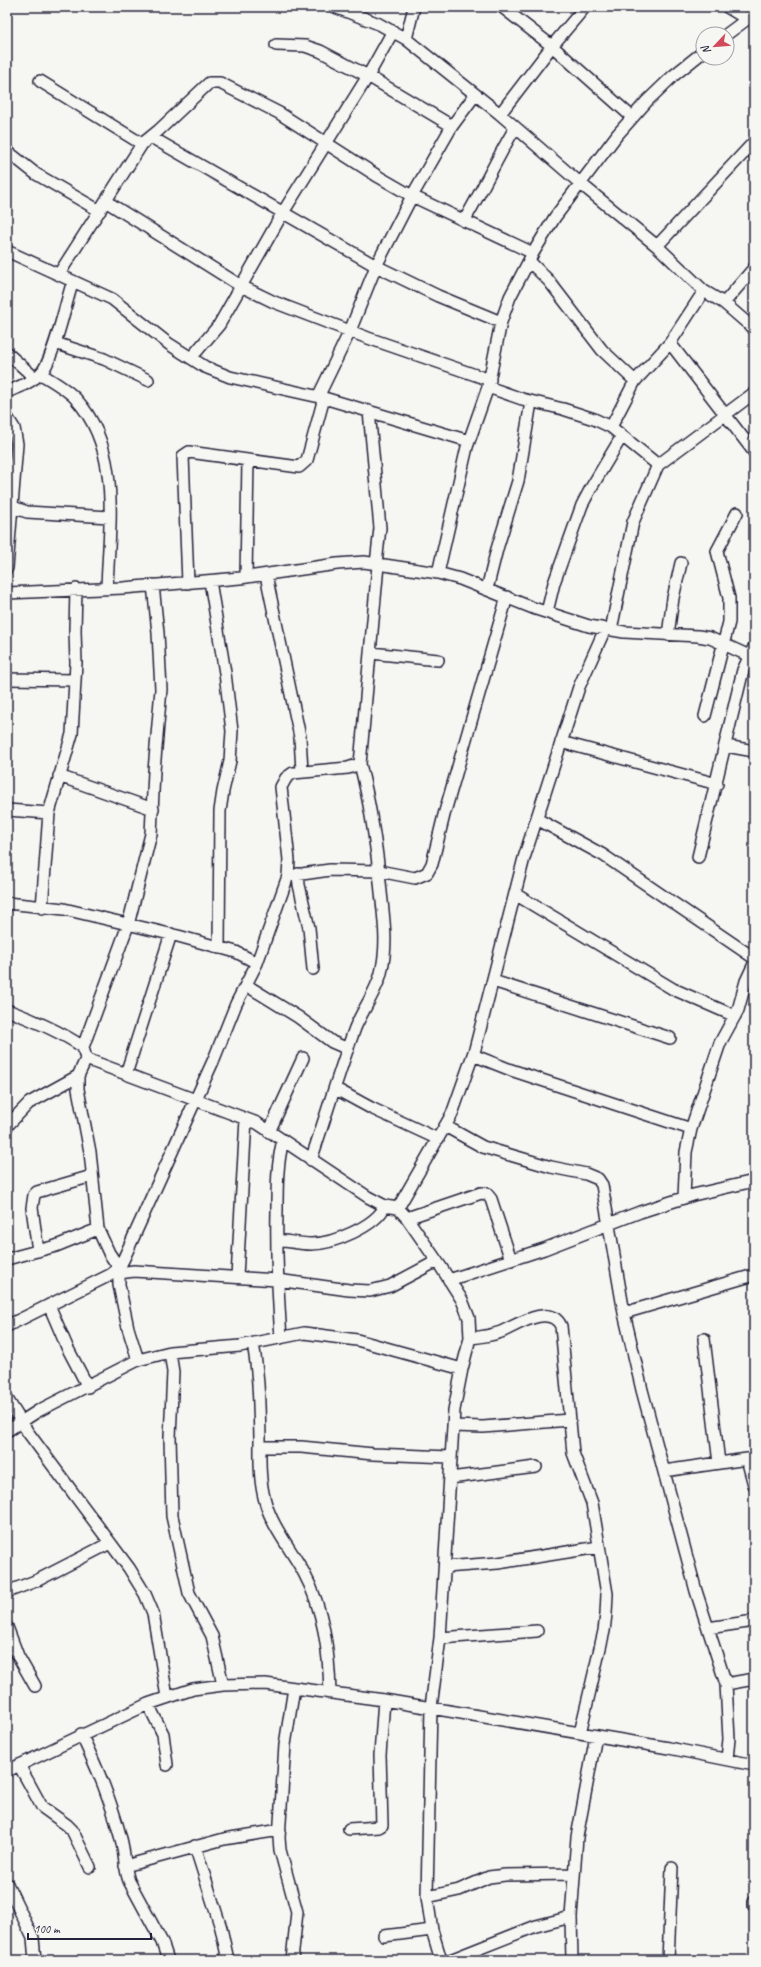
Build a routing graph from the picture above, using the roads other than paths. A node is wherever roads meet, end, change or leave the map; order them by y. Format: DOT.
graph roads {
  1 [pos="334,7"];
  2 [pos="414,7"];
  3 [pos="502,7"];
  4 [pos="585,7"];
  5 [pos="727,7"];
  6 [pos="751,16"];
  7 [pos="735,28"];
  8 [pos="393,31"];
  9 [pos="406,39"];
  10 [pos="276,45"];
  11 [pos="552,46"];
  12 [pos="695,58"];
  13 [pos="368,76"];
  14 [pos="40,81"];
  15 [pos="475,95"];
  16 [pos="500,114"];
  17 [pos="632,117"];
  18 [pos="452,126"];
  19 [pos="515,128"];
  20 [pos="146,141"];
  21 [pos="326,142"];
  22 [pos="754,142"];
  23 [pos="7,151"];
  24 [pos="581,184"];
  25 [pos="412,196"];
  26 [pos="104,207"];
  27 [pos="282,214"];
  28 [pos="464,221"];
  29 [pos="657,246"];
  30 [pos="7,252"];
  31 [pos="531,257"];
  32 [pos="376,266"];
  33 [pos="754,268"];
  34 [pos="59,274"];
  35 [pos="73,281"];
  36 [pos="241,286"];
  37 [pos="704,292"];
  38 [pos="724,303"];
  39 [pos="501,322"];
  40 [pos="754,329"];
  41 [pos="350,331"];
  42 [pos="55,343"];
  43 [pos="670,343"];
  44 [pos="7,353"];
  45 [pos="191,358"];
  46 [pos="38,376"];
  47 [pos="148,380"];
  48 [pos="635,381"];
  49 [pos="489,384"];
  50 [pos="7,392"];
  51 [pos="754,394"];
  52 [pos="321,397"];
  53 [pos="531,402"];
  54 [pos="369,411"];
  55 [pos="726,414"];
  56 [pos="7,417"];
  57 [pos="611,427"];
  58 [pos="622,436"];
  59 [pos="469,440"];
  60 [pos="754,452"];
  61 [pos="248,460"];
  62 [pos="658,465"];
  63 [pos="10,506"];
  64 [pos="736,513"];
  65 [pos="109,517"];
  66 [pos="681,563"];
  67 [pos="377,564"];
  68 [pos="7,568"];
  69 [pos="438,573"];
  70 [pos="266,575"];
  71 [pos="246,578"];
  72 [pos="210,581"];
  73 [pos="188,583"];
  74 [pos="153,586"];
  75 [pos="107,588"];
  76 [pos="76,589"];
  77 [pos="488,589"];
  78 [pos="7,593"];
  79 [pos="507,598"];
  80 [pos="546,612"];
  81 [pos="608,630"];
  82 [pos="668,635"];
  83 [pos="723,644"];
  84 [pos="371,653"];
  85 [pos="752,654"];
  86 [pos="438,660"];
  87 [pos="7,679"];
  88 [pos="75,680"];
  89 [pos="704,716"];
  90 [pos="561,742"];
  91 [pos="726,746"];
  92 [pos="754,751"];
  93 [pos="360,764"];
  94 [pos="302,771"];
  95 [pos="59,776"];
  96 [pos="716,784"];
  97 [pos="153,808"];
  98 [pos="7,810"];
  99 [pos="49,812"];
  100 [pos="537,818"];
  101 [pos="698,857"];
  102 [pos="379,871"];
  103 [pos="293,875"];
  104 [pos="515,894"];
  105 [pos="7,903"];
  106 [pos="42,908"];
  107 [pos="128,925"];
  108 [pos="171,934"];
  109 [pos="219,948"];
  110 [pos="754,958"];
  111 [pos="257,963"];
  112 [pos="754,964"];
  113 [pos="314,969"];
  114 [pos="493,981"];
  115 [pos="246,985"];
  116 [pos="7,1010"];
  117 [pos="735,1016"];
  118 [pos="670,1038"];
  119 [pos="83,1047"];
  120 [pos="348,1049"];
  121 [pos="473,1054"];
  122 [pos="303,1058"];
  123 [pos="86,1059"];
  124 [pos="126,1074"];
  125 [pos="78,1076"];
  126 [pos="336,1089"];
  127 [pos="196,1099"];
  128 [pos="246,1119"];
  129 [pos="7,1126"];
  130 [pos="445,1126"];
  131 [pos="691,1129"];
  132 [pos="269,1132"];
  133 [pos="438,1139"];
  134 [pos="283,1140"];
  135 [pos="311,1160"];
  136 [pos="92,1176"];
  137 [pos="754,1181"];
  138 [pos="684,1198"];
  139 [pos="385,1206"];
  140 [pos="398,1208"];
  141 [pos="407,1218"];
  142 [pos="609,1224"];
  143 [pos="98,1229"];
  144 [pos="277,1240"];
  145 [pos="38,1251"];
  146 [pos="7,1259"];
  147 [pos="511,1260"];
  148 [pos="437,1261"];
  149 [pos="119,1270"];
  150 [pos="754,1275"];
  151 [pos="237,1277"];
  152 [pos="277,1280"];
  153 [pos="450,1280"];
  154 [pos="49,1305"];
  155 [pos="624,1313"];
  156 [pos="7,1326"];
  157 [pos="281,1338"];
  158 [pos="470,1338"];
  159 [pos="704,1339"];
  160 [pos="252,1344"];
  161 [pos="170,1352"];
  162 [pos="138,1360"];
  163 [pos="462,1369"];
  164 [pos="88,1387"];
  165 [pos="7,1399"];
  166 [pos="569,1420"];
  167 [pos="20,1421"];
  168 [pos="453,1426"];
  169 [pos="7,1431"];
  170 [pos="260,1447"];
  171 [pos="450,1457"];
  172 [pos="751,1459"];
  173 [pos="719,1464"];
  174 [pos="536,1467"];
  175 [pos="664,1471"];
  176 [pos="450,1478"];
  177 [pos="754,1485"];
  178 [pos="110,1543"];
  179 [pos="599,1547"];
  180 [pos="445,1567"];
  181 [pos="7,1592"];
  182 [pos="754,1621"];
  183 [pos="7,1627"];
  184 [pos="708,1628"];
  185 [pos="537,1631"];
  186 [pos="440,1638"];
  187 [pos="754,1679"];
  188 [pos="726,1684"];
  189 [pos="223,1685"];
  190 [pos="35,1686"];
  191 [pos="294,1688"];
  192 [pos="330,1693"];
  193 [pos="167,1697"];
  194 [pos="384,1700"];
  195 [pos="148,1704"];
  196 [pos="431,1708"];
  197 [pos="580,1733"];
  198 [pos="81,1734"];
  199 [pos="596,1736"];
  200 [pos="727,1759"];
  201 [pos="19,1765"];
  202 [pos="167,1765"];
  203 [pos="754,1765"];
  204 [pos="7,1771"];
  205 [pos="349,1829"];
  206 [pos="280,1830"];
  207 [pos="195,1846"];
  208 [pos="90,1866"];
  209 [pos="124,1866"];
  210 [pos="672,1868"];
  211 [pos="574,1874"];
  212 [pos="7,1884"];
  213 [pos="427,1897"];
  214 [pos="754,1901"];
  215 [pos="754,1906"];
  216 [pos="570,1917"];
  217 [pos="432,1930"];
  218 [pos="384,1936"];
  219 [pos="35,1960"];
  220 [pos="168,1960"];
  221 [pos="228,1960"];
  222 [pos="292,1960"];
  223 [pos="442,1960"];
  224 [pos="450,1960"];
  225 [pos="572,1960"];
  226 [pos="668,1960"];
  1 -- 8 [label="street"];
  2 -- 9 [label="street"];
  3 -- 11 [label="street"];
  4 -- 11 [label="street"];
  5 -- 6 [label="street"];
  6 -- 7 [label="street"];
  8 -- 9 [label="street"];
  8 -- 13 [label="street"];
  9 -- 15 [label="street"];
  10 -- 13 [label="street"];
  11 -- 16 [label="street"];
  11 -- 17 [label="street"];
  12 -- 17 [label="street"];
  13 -- 18 [label="street"];
  13 -- 21 [label="street"];
  14 -- 20 [label="street"];
  15 -- 16 [label="street"];
  15 -- 18 [label="street"];
  16 -- 19 [label="street"];
  17 -- 24 [label="street"];
  18 -- 25 [label="street"];
  19 -- 24 [label="street"];
  19 -- 28 [label="street"];
  20 -- 21 [label="street"];
  20 -- 26 [label="street"];
  20 -- 27 [label="street"];
  21 -- 25 [label="street"];
  21 -- 27 [label="street"];
  22 -- 29 [label="street"];
  23 -- 26 [label="street"];
  24 -- 29 [label="street"];
  24 -- 31 [label="street"];
  25 -- 28 [label="street"];
  25 -- 32 [label="street"];
  26 -- 34 [label="street"];
  26 -- 36 [label="street"];
  27 -- 32 [label="street"];
  27 -- 36 [label="street"];
  28 -- 31 [label="street"];
  29 -- 37 [label="street"];
  30 -- 34 [label="street"];
  31 -- 39 [label="street"];
  31 -- 48 [label="street"];
  32 -- 39 [label="street"];
  32 -- 41 [label="street"];
  33 -- 38 [label="street"];
  34 -- 35 [label="street"];
  35 -- 42 [label="street"];
  35 -- 45 [label="street"];
  36 -- 41 [label="street"];
  36 -- 45 [label="street"];
  37 -- 38 [label="street"];
  37 -- 43 [label="street"];
  38 -- 40 [label="street"];
  39 -- 49 [label="street"];
  41 -- 49 [label="street"];
  41 -- 52 [label="street"];
  42 -- 46 [label="street"];
  42 -- 47 [label="street"];
  43 -- 48 [label="street"];
  43 -- 55 [label="street"];
  44 -- 46 [label="street"];
  45 -- 52 [label="street"];
  46 -- 50 [label="street"];
  46 -- 65 [label="street"];
  48 -- 57 [label="street"];
  49 -- 53 [label="street"];
  49 -- 59 [label="street"];
  51 -- 55 [label="street"];
  52 -- 54 [label="street"];
  52 -- 61 [label="street"];
  53 -- 57 [label="street"];
  53 -- 77 [label="street"];
  54 -- 59 [label="street"];
  54 -- 67 [label="street"];
  55 -- 60 [label="street"];
  55 -- 62 [label="street"];
  56 -- 63 [label="street"];
  57 -- 58 [label="street"];
  58 -- 62 [label="street"];
  58 -- 80 [label="street"];
  59 -- 69 [label="street"];
  61 -- 71 [label="street"];
  61 -- 73 [label="street"];
  62 -- 81 [label="street"];
  63 -- 65 [label="street"];
  63 -- 68 [label="street"];
  64 -- 83 [label="street"];
  65 -- 75 [label="street"];
  66 -- 82 [label="street"];
  67 -- 69 [label="street"];
  67 -- 70 [label="street"];
  67 -- 84 [label="street"];
  69 -- 77 [label="street"];
  70 -- 71 [label="street"];
  70 -- 94 [label="street"];
  71 -- 72 [label="street"];
  72 -- 73 [label="street"];
  72 -- 109 [label="street"];
  73 -- 74 [label="street"];
  74 -- 75 [label="street"];
  74 -- 97 [label="street"];
  75 -- 76 [label="street"];
  76 -- 78 [label="street"];
  76 -- 88 [label="street"];
  77 -- 79 [label="street"];
  79 -- 80 [label="street"];
  79 -- 102 [label="street"];
  80 -- 81 [label="street"];
  81 -- 82 [label="street"];
  81 -- 90 [label="street"];
  82 -- 83 [label="street"];
  83 -- 85 [label="street"];
  83 -- 89 [label="street"];
  84 -- 86 [label="street"];
  84 -- 93 [label="street"];
  85 -- 91 [label="street"];
  87 -- 88 [label="street"];
  88 -- 95 [label="street"];
  90 -- 96 [label="street"];
  90 -- 100 [label="street"];
  91 -- 92 [label="street"];
  91 -- 96 [label="street"];
  93 -- 94 [label="street"];
  93 -- 102 [label="street"];
  94 -- 103 [label="street"];
  95 -- 97 [label="street"];
  95 -- 99 [label="street"];
  96 -- 101 [label="street"];
  97 -- 107 [label="street"];
  98 -- 99 [label="street"];
  99 -- 106 [label="street"];
  100 -- 104 [label="street"];
  100 -- 110 [label="street"];
  102 -- 103 [label="street"];
  102 -- 120 [label="street"];
  103 -- 111 [label="street"];
  103 -- 113 [label="street"];
  104 -- 114 [label="street"];
  104 -- 117 [label="street"];
  105 -- 106 [label="street"];
  106 -- 107 [label="street"];
  107 -- 108 [label="street"];
  107 -- 119 [label="street"];
  108 -- 109 [label="street"];
  108 -- 124 [label="street"];
  109 -- 111 [label="street"];
  111 -- 115 [label="street"];
  112 -- 117 [label="street"];
  114 -- 118 [label="street"];
  114 -- 121 [label="street"];
  115 -- 120 [label="street"];
  115 -- 127 [label="street"];
  116 -- 119 [label="street"];
  117 -- 131 [label="street"];
  119 -- 123 [label="street"];
  120 -- 126 [label="street"];
  121 -- 130 [label="street"];
  121 -- 131 [label="street"];
  122 -- 132 [label="street"];
  123 -- 124 [label="street"];
  123 -- 125 [label="street"];
  124 -- 127 [label="street"];
  125 -- 129 [label="street"];
  125 -- 136 [label="street"];
  126 -- 133 [label="street"];
  126 -- 135 [label="street"];
  127 -- 128 [label="street"];
  127 -- 149 [label="street"];
  128 -- 132 [label="street"];
  128 -- 151 [label="street"];
  130 -- 133 [label="street"];
  130 -- 142 [label="street"];
  131 -- 138 [label="street"];
  132 -- 134 [label="street"];
  133 -- 140 [label="street"];
  134 -- 135 [label="street"];
  134 -- 144 [label="street"];
  135 -- 139 [label="street"];
  136 -- 143 [label="street"];
  136 -- 145 [label="street"];
  137 -- 138 [label="street"];
  138 -- 142 [label="street"];
  139 -- 140 [label="street"];
  139 -- 144 [label="street"];
  140 -- 141 [label="street"];
  141 -- 147 [label="street"];
  141 -- 148 [label="street"];
  142 -- 147 [label="street"];
  142 -- 155 [label="street"];
  143 -- 145 [label="street"];
  143 -- 149 [label="street"];
  144 -- 152 [label="street"];
  145 -- 146 [label="street"];
  147 -- 153 [label="street"];
  148 -- 152 [label="street"];
  148 -- 153 [label="street"];
  149 -- 151 [label="street"];
  149 -- 154 [label="street"];
  149 -- 162 [label="street"];
  150 -- 155 [label="street"];
  151 -- 152 [label="street"];
  152 -- 157 [label="street"];
  153 -- 158 [label="street"];
  154 -- 156 [label="street"];
  154 -- 164 [label="street"];
  155 -- 175 [label="street"];
  157 -- 160 [label="street"];
  157 -- 163 [label="street"];
  158 -- 163 [label="street"];
  158 -- 166 [label="street"];
  159 -- 173 [label="street"];
  160 -- 161 [label="street"];
  160 -- 170 [label="street"];
  161 -- 162 [label="street"];
  161 -- 189 [label="street"];
  162 -- 164 [label="street"];
  163 -- 168 [label="street"];
  164 -- 167 [label="street"];
  165 -- 167 [label="street"];
  166 -- 168 [label="street"];
  166 -- 179 [label="street"];
  167 -- 169 [label="street"];
  167 -- 178 [label="street"];
  168 -- 171 [label="street"];
  170 -- 171 [label="street"];
  170 -- 192 [label="street"];
  171 -- 176 [label="street"];
  172 -- 173 [label="street"];
  172 -- 177 [label="street"];
  173 -- 175 [label="street"];
  174 -- 176 [label="street"];
  175 -- 184 [label="street"];
  176 -- 180 [label="street"];
  178 -- 181 [label="street"];
  178 -- 193 [label="street"];
  179 -- 180 [label="street"];
  179 -- 197 [label="street"];
  180 -- 186 [label="street"];
  182 -- 184 [label="street"];
  183 -- 190 [label="street"];
  184 -- 188 [label="street"];
  185 -- 186 [label="street"];
  186 -- 196 [label="street"];
  187 -- 188 [label="street"];
  188 -- 200 [label="street"];
  189 -- 191 [label="street"];
  189 -- 193 [label="street"];
  191 -- 192 [label="street"];
  191 -- 206 [label="street"];
  192 -- 194 [label="street"];
  193 -- 195 [label="street"];
  194 -- 196 [label="street"];
  194 -- 205 [label="street"];
  195 -- 198 [label="street"];
  195 -- 202 [label="street"];
  196 -- 197 [label="street"];
  196 -- 213 [label="street"];
  197 -- 199 [label="street"];
  198 -- 201 [label="street"];
  198 -- 209 [label="street"];
  199 -- 200 [label="street"];
  199 -- 211 [label="street"];
  200 -- 203 [label="street"];
  201 -- 204 [label="street"];
  201 -- 208 [label="street"];
  206 -- 207 [label="street"];
  206 -- 222 [label="street"];
  207 -- 209 [label="street"];
  207 -- 221 [label="street"];
  209 -- 220 [label="street"];
  210 -- 226 [label="street"];
  211 -- 213 [label="street"];
  211 -- 216 [label="street"];
  212 -- 219 [label="street"];
  213 -- 217 [label="street"];
  214 -- 215 [label="street"];
  216 -- 224 [label="street"];
  216 -- 225 [label="street"];
  217 -- 218 [label="street"];
  217 -- 223 [label="street"];
}
